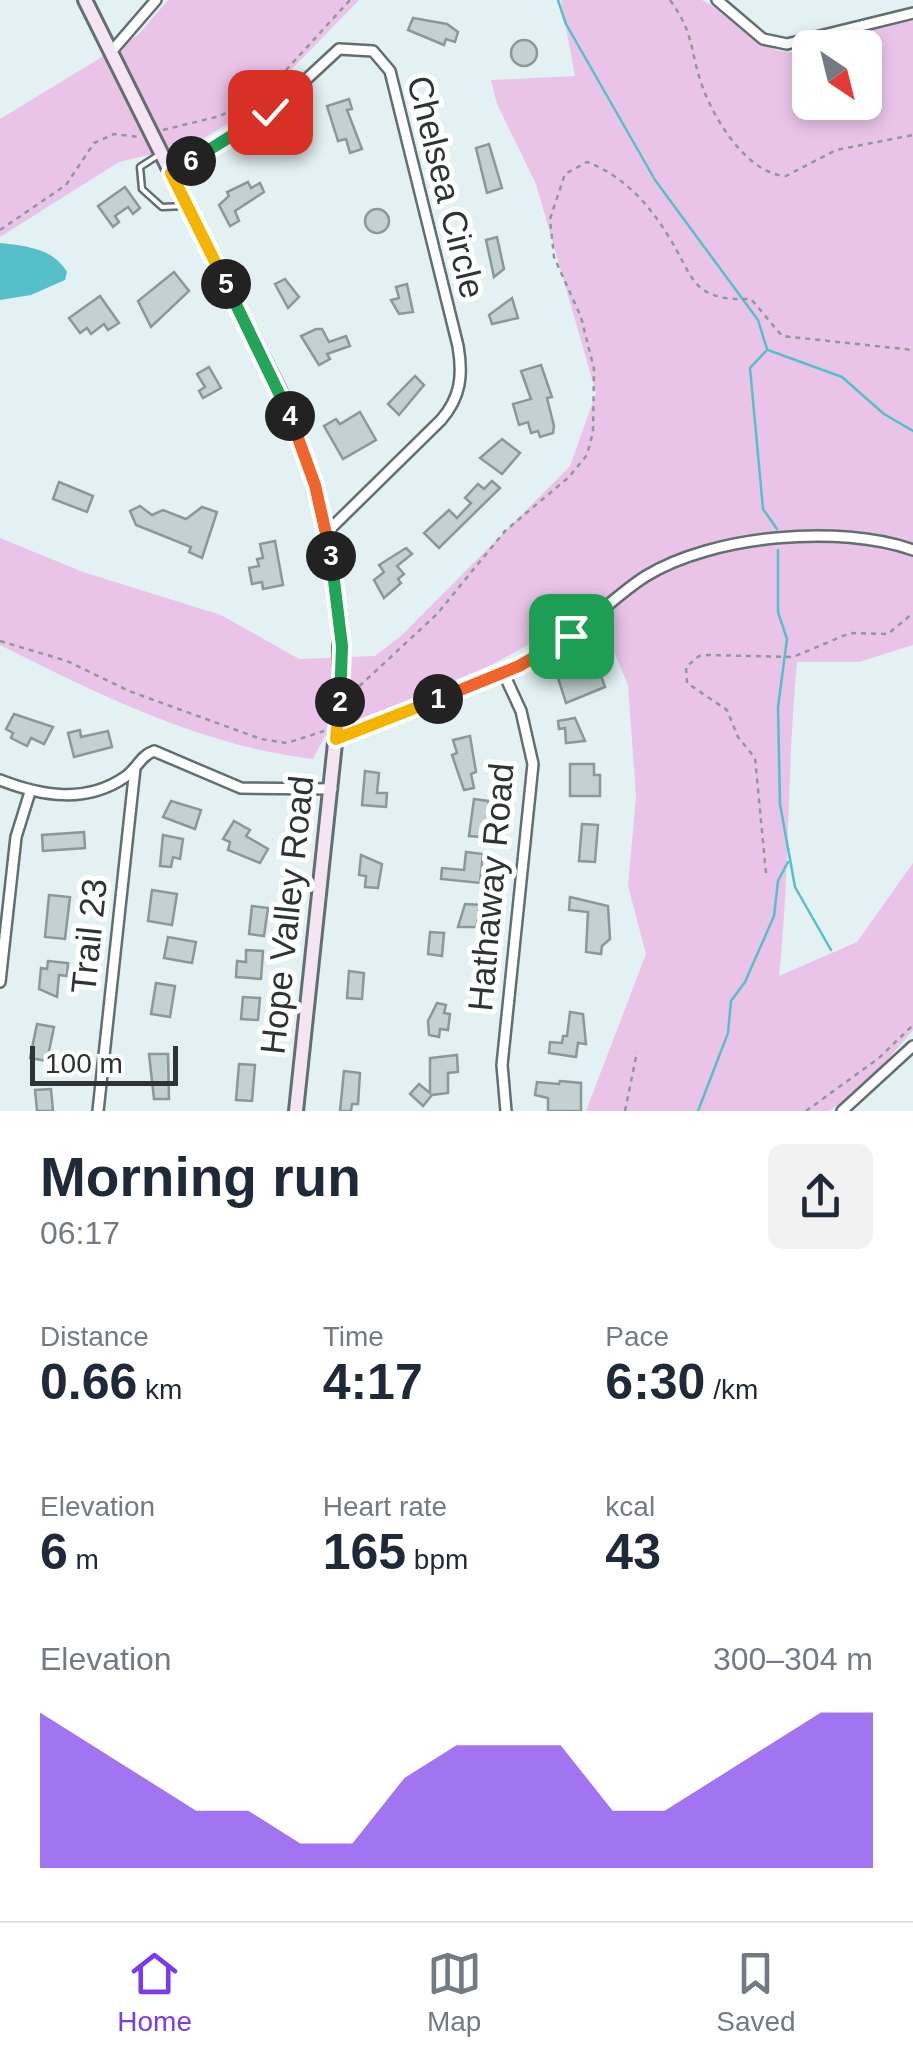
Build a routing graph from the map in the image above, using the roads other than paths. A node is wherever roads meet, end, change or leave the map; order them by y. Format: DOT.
graph roads {
  1 [pos="85,0"];
  2 [pos="156,0"];
  3 [pos="717,0"];
  4 [pos="913,12"];
  5 [pos="110,52"];
  6 [pos="162,154"];
  7 [pos="171,173"];
  8 [pos="187,205"];
  9 [pos="326,532"];
  10 [pos="913,550"];
  11 [pos="503,672"];
  12 [pos="332,734"];
  13 [pos="136,768"];
  14 [pos="0,780"];
  15 [pos="332,789"];
  16 [pos="30,792"];
  17 [pos="0,982"];
  18 [pos="913,1046"];
  19 [pos="864,1095"];
  20 [pos="98,1111"];
  21 [pos="296,1111"];
  22 [pos="506,1111"];
  23 [pos="842,1111"];
  24 [pos="860,1111"];
  1 -- 5 [label="main road, Hope Valley Road"];
  2 -- 5 [label="street"];
  3 -- 4 [label="street"];
  5 -- 6 [label="main road, Hope Valley Road"];
  6 -- 7 [label="main road, Hope Valley Road"];
  6 -- 8 [label="lane"];
  7 -- 8 [label="main road, Hope Valley Road"];
  7 -- 9 [label="street, Chelsea Circle"];
  8 -- 9 [label="main road, Hope Valley Road"];
  9 -- 12 [label="main road, Hope Valley Road"];
  10 -- 11 [label="street"];
  11 -- 12 [label="street"];
  11 -- 22 [label="street, Hathaway Road"];
  12 -- 15 [label="main road, Hope Valley Road"];
  13 -- 15 [label="street"];
  13 -- 16 [label="street"];
  13 -- 20 [label="street, Trail 23"];
  14 -- 16 [label="street"];
  15 -- 21 [label="main road, Hope Valley Road"];
  16 -- 17 [label="street"];
  18 -- 19 [label="street"];
  19 -- 23 [label="street"];
  19 -- 24 [label="street"];
}
